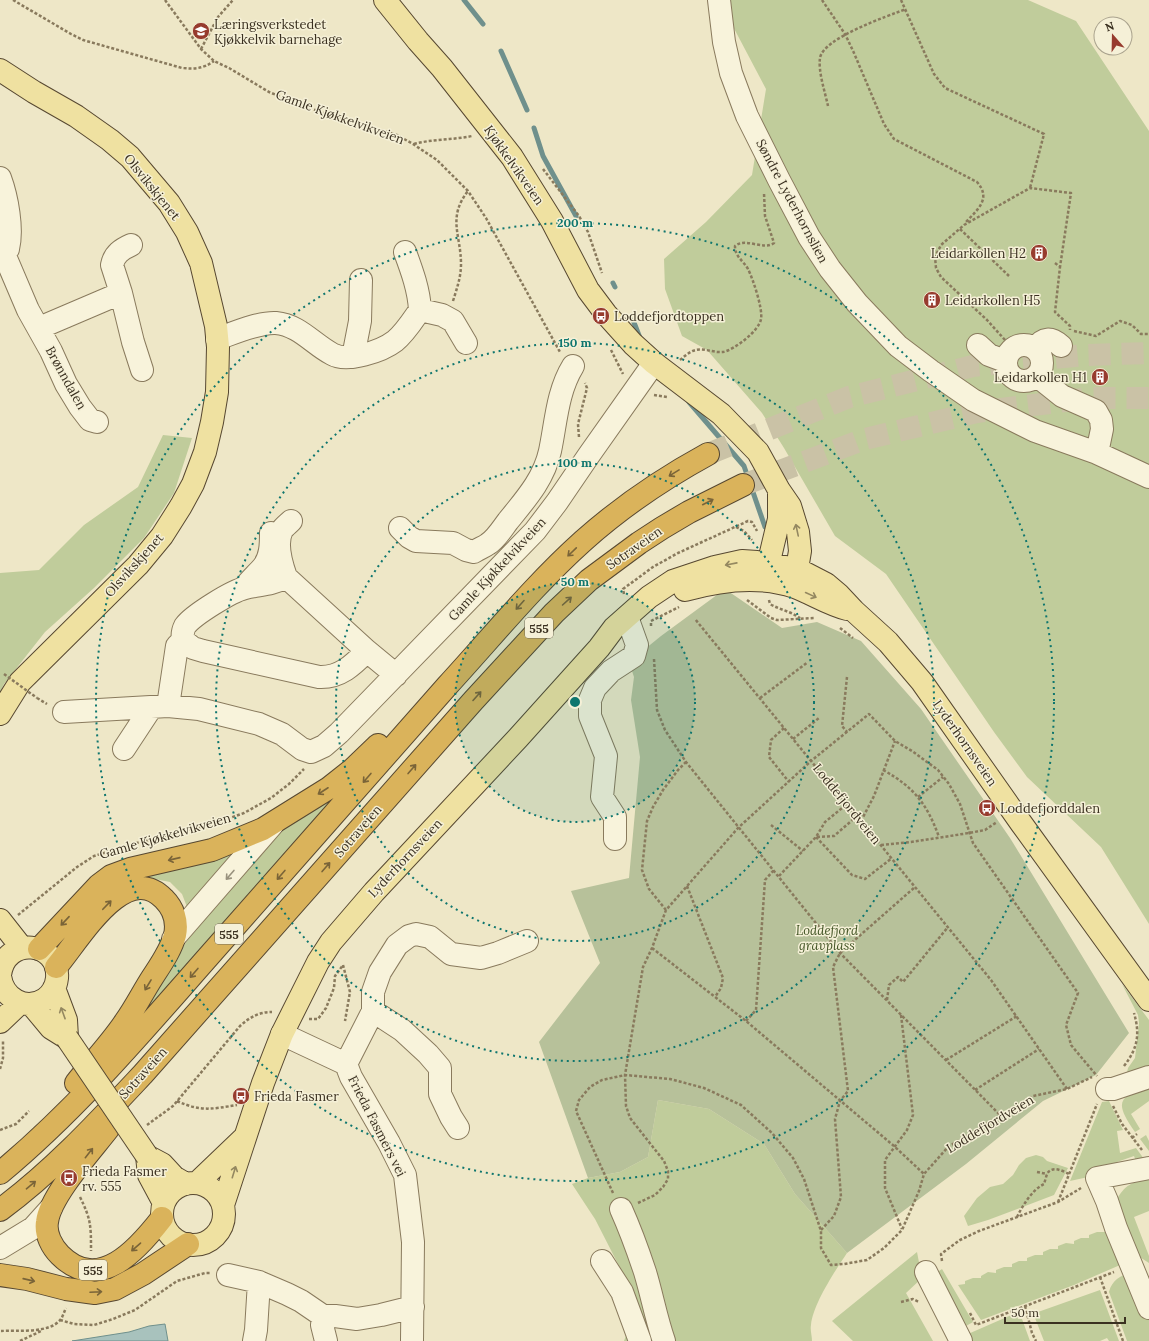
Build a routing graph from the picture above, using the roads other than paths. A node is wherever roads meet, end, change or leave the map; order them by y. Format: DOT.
graph roads {
  1 [pos="385,0"];
  2 [pos="719,0"];
  3 [pos="0,70"];
  4 [pos="0,178"];
  5 [pos="131,245"];
  6 [pos="405,252"];
  7 [pos="1,253"];
  8 [pos="361,280"];
  9 [pos="121,293"];
  10 [pos="420,310"];
  11 [pos="39,328"];
  12 [pos="1068,336"];
  13 [pos="217,339"];
  14 [pos="466,343"];
  15 [pos="978,345"];
  16 [pos="1035,349"];
  17 [pos="1009,354"];
  18 [pos="353,357"];
  19 [pos="654,363"];
  20 [pos="573,366"];
  21 [pos="142,370"];
  22 [pos="1037,376"];
  23 [pos="97,422"];
  24 [pos="1096,453"];
  25 [pos="708,454"];
  26 [pos="1149,477"];
  27 [pos="743,485"];
  28 [pos="780,490"];
  29 [pos="291,521"];
  30 [pos="400,528"];
  31 [pos="271,529"];
  32 [pos="796,569"];
  33 [pos="286,577"];
  34 [pos="771,580"];
  35 [pos="244,588"];
  36 [pos="627,608"];
  37 [pos="854,611"];
  38 [pos="183,640"];
  39 [pos="367,651"];
  40 [pos="396,675"];
  41 [pos="448,686"];
  42 [pos="160,707"];
  43 [pos="64,712"];
  44 [pos="0,714"];
  45 [pos="124,749"];
  46 [pos="273,824"];
  47 [pos="615,839"];
  48 [pos="7,919"];
  49 [pos="173,939"];
  50 [pos="527,941"];
  51 [pos="260,942"];
  52 [pos="31,948"];
  53 [pos="1,972"];
  54 [pos="55,978"];
  55 [pos="26,1004"];
  56 [pos="1140,1004"];
  57 [pos="373,1011"];
  58 [pos="2,1029"];
  59 [pos="282,1034"];
  60 [pos="67,1038"];
  61 [pos="346,1064"];
  62 [pos="1149,1077"];
  63 [pos="1101,1082"];
  64 [pos="458,1128"];
  65 [pos="244,1138"];
  66 [pos="147,1156"];
  67 [pos="0,1159"];
  68 [pos="1147,1161"];
  69 [pos="0,1173"];
  70 [pos="192,1183"];
  71 [pos="223,1205"];
  72 [pos="51,1208"];
  73 [pos="0,1210"];
  74 [pos="163,1210"];
  75 [pos="621,1210"];
  76 [pos="188,1244"];
  77 [pos="0,1248"];
  78 [pos="602,1261"];
  79 [pos="935,1269"];
  80 [pos="0,1275"];
  81 [pos="228,1275"];
  82 [pos="259,1282"];
  83 [pos="413,1307"];
  84 [pos="1149,1308"];
  85 [pos="323,1316"];
  86 [pos="254,1341"];
  87 [pos="326,1341"];
  88 [pos="412,1341"];
  89 [pos="640,1341"];
  90 [pos="664,1341"];
  91 [pos="961,1341"];
  1 -- 19 [label="main road, Kjøkkelvikveien"];
  2 -- 24 [label="street, Søndre Lyderhornslien"];
  3 -- 13 [label="main road, Olsvikskjenet"];
  4 -- 7 [label="street, Brønndalen"];
  5 -- 9 [label="street"];
  6 -- 10 [label="street"];
  7 -- 11 [label="street, Brønndalen"];
  8 -- 18 [label="street"];
  9 -- 11 [label="street"];
  9 -- 21 [label="street"];
  10 -- 14 [label="street"];
  10 -- 18 [label="street"];
  11 -- 23 [label="street, Brønndalen"];
  12 -- 16 [label="street"];
  13 -- 18 [label="street"];
  13 -- 44 [label="main road, Olsvikskjenet"];
  15 -- 17 [label="street"];
  16 -- 17 [label="street"];
  16 -- 22 [label="street"];
  17 -- 22 [label="street"];
  19 -- 28 [label="main road, Kjøkkelvikveien"];
  19 -- 40 [label="street, Gamle Kjøkkelvikveien"];
  20 -- 30 [label="street, Gamle Kjøkkelvikveien"];
  22 -- 24 [label="street"];
  24 -- 26 [label="street, Søndre Lyderhornslien"];
  25 -- 41 [label="highway, 555, one-way"];
  51 -- 27 [label="highway, Sotraveien / 555, one-way"];
  32 -- 28 [label="main road, Kjøkkelvikveien, one-way"];
  28 -- 34 [label="main road"];
  29 -- 33 [label="street"];
  31 -- 35 [label="street"];
  32 -- 34 [label="main road, Lyderhornsveien"];
  32 -- 37 [label="main road, Lyderhornsveien"];
  33 -- 35 [label="street"];
  33 -- 39 [label="street"];
  34 -- 36 [label="main road, Lyderhornsveien"];
  34 -- 37 [label="main road, Lyderhornsveien, one-way"];
  35 -- 38 [label="street"];
  36 -- 47 [label="street"];
  36 -- 59 [label="main road, Lyderhornsveien"];
  37 -- 56 [label="main road, Lyderhornsveien"];
  38 -- 39 [label="street"];
  38 -- 42 [label="street"];
  39 -- 40 [label="street"];
  40 -- 42 [label="street, Gamle Kjøkkelvikveien"];
  41 -- 46 [label="highway, 555, one-way"];
  41 -- 69 [label="highway, 555, one-way"];
  42 -- 43 [label="street"];
  42 -- 45 [label="street"];
  46 -- 49 [label="street, 555, one-way"];
  46 -- 52 [label="highway, 555, one-way"];
  48 -- 52 [label="main road"];
  54 -- 49 [label="highway, 555, one-way"];
  49 -- 67 [label="highway, 555, one-way"];
  50 -- 57 [label="street, Frieda Fasmers vei"];
  72 -- 51 [label="highway, 555, one-way"];
  73 -- 51 [label="highway, Sotraveien / 555, one-way"];
  52 -- 53 [label="main road"];
  52 -- 54 [label="main road"];
  53 -- 55 [label="main road"];
  54 -- 55 [label="main road"];
  60 -- 54 [label="main road, one-way"];
  55 -- 58 [label="main road"];
  55 -- 60 [label="main road"];
  57 -- 61 [label="street, Frieda Fasmers vei"];
  57 -- 64 [label="street"];
  59 -- 61 [label="street, Frieda Fasmers vei"];
  59 -- 65 [label="main road, Lyderhornsveien"];
  60 -- 66 [label="main road, bridge"];
  61 -- 83 [label="street, Frieda Fasmers vei"];
  62 -- 63 [label="street"];
  65 -- 70 [label="main road, Lyderhornsveien"];
  71 -- 65 [label="main road, Lyderhornsveien, one-way"];
  66 -- 70 [label="main road"];
  66 -- 74 [label="main road"];
  68 -- 84 [label="street"];
  70 -- 71 [label="main road"];
  70 -- 74 [label="main road"];
  71 -- 76 [label="main road"];
  74 -- 72 [label="highway, 555, one-way"];
  72 -- 77 [label="street, 555"];
  74 -- 76 [label="main road"];
  75 -- 90 [label="street"];
  80 -- 76 [label="highway, 555, one-way"];
  78 -- 89 [label="street"];
  79 -- 91 [label="street"];
  81 -- 82 [label="street"];
  82 -- 85 [label="street"];
  82 -- 86 [label="street"];
  83 -- 85 [label="street"];
  83 -- 88 [label="street, Frieda Fasmers vei"];
  85 -- 87 [label="street"];
}
